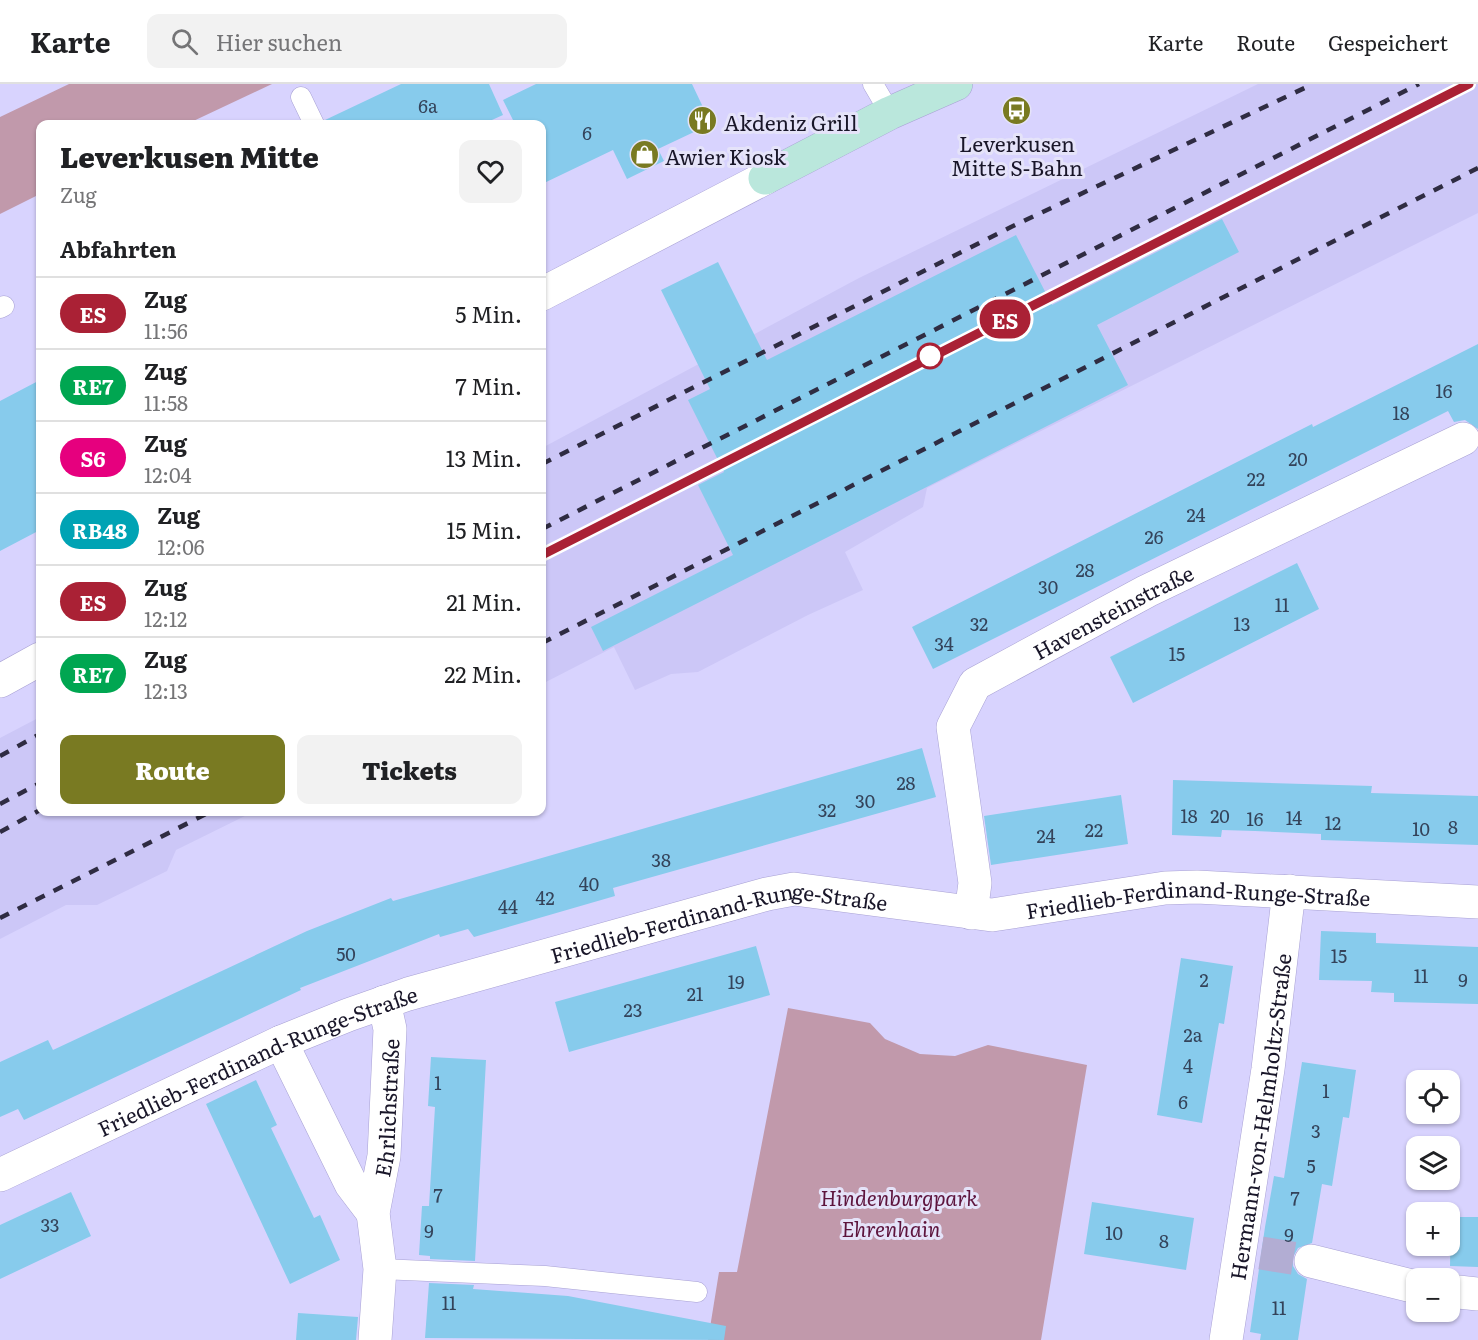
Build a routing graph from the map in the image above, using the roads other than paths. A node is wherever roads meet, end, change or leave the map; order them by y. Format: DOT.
graph roads {
  1 [pos="873,84"];
  2 [pos="956,84"];
  3 [pos="301,97"];
  4 [pos="890,113"];
  5 [pos="312,120"];
  6 [pos="546,292"];
  7 [pos="1463,439"];
  8 [pos="36,661"];
  9 [pos="0,681"];
  10 [pos="1289,891"];
  11 [pos="1478,903"];
  12 [pos="971,914"];
  13 [pos="384,1002"];
  14 [pos="280,1042"];
  15 [pos="0,1175"];
  16 [pos="373,1213"];
  17 [pos="1311,1261"];
  18 [pos="380,1269"];
  19 [pos="1406,1285"];
  20 [pos="698,1292"];
  21 [pos="1460,1292"];
  22 [pos="1478,1294"];
  23 [pos="375,1340"];
  24 [pos="1226,1340"];
  1 -- 4 [label="lane"];
  2 -- 4 [label="street"];
  3 -- 5 [label="lane"];
  4 -- 6 [label="street"];
  7 -- 12 [label="street, Havensteinstraße"];
  8 -- 9 [label="street"];
  10 -- 11 [label="street, Friedlieb-Ferdinand-Runge-Straße"];
  10 -- 12 [label="street, Friedlieb-Ferdinand-Runge-Straße"];
  10 -- 24 [label="street, Hermann-von-Helmholtz-Straße"];
  12 -- 13 [label="street, Friedlieb-Ferdinand-Runge-Straße"];
  13 -- 14 [label="street, Friedlieb-Ferdinand-Runge-Straße"];
  13 -- 16 [label="street, Ehrlichstraße"];
  14 -- 15 [label="street, Friedlieb-Ferdinand-Runge-Straße"];
  14 -- 16 [label="street, Ehrlichstraße"];
  16 -- 18 [label="street, Ehrlichstraße"];
  17 -- 19 [label="street"];
  18 -- 20 [label="lane"];
  18 -- 23 [label="street, Ehrlichstraße"];
  21 -- 22 [label="street"];
}
